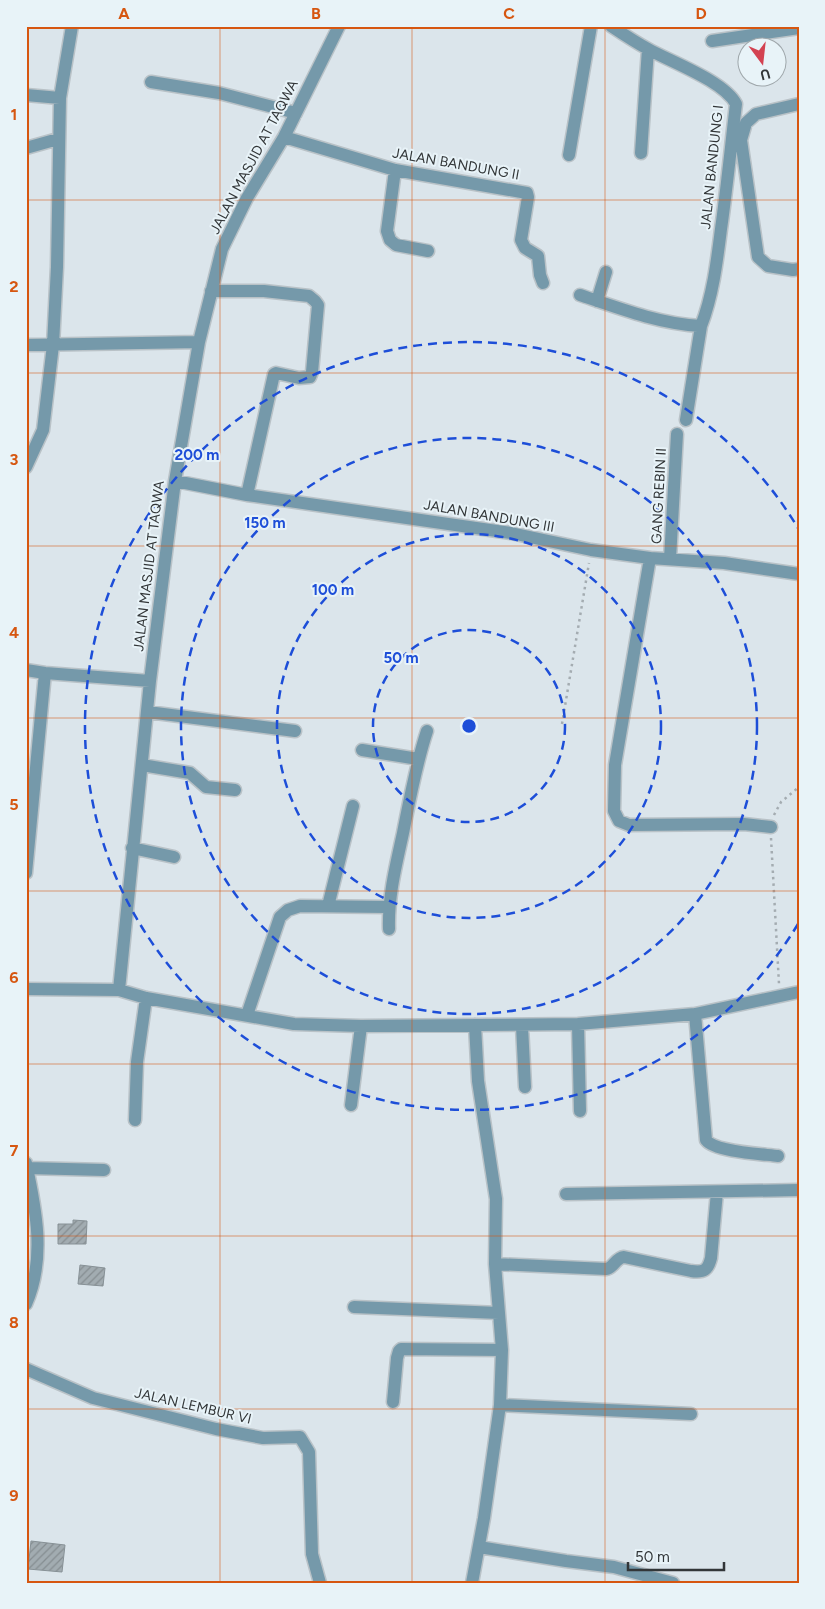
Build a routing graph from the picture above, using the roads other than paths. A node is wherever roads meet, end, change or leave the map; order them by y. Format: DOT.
graph roads {
  1 [pos="72,26"];
  2 [pos="339,26"];
  3 [pos="592,26"];
  4 [pos="611,26"];
  5 [pos="799,28"];
  6 [pos="712,41"];
  7 [pos="648,49"];
  8 [pos="151,82"];
  9 [pos="26,95"];
  10 [pos="60,98"];
  11 [pos="799,104"];
  12 [pos="296,113"];
  13 [pos="284,137"];
  14 [pos="58,139"];
  15 [pos="26,148"];
  16 [pos="641,153"];
  17 [pos="569,155"];
  18 [pos="394,170"];
  19 [pos="428,251"];
  20 [pos="799,269"];
  21 [pos="606,272"];
  22 [pos="543,283"];
  23 [pos="211,291"];
  24 [pos="580,295"];
  25 [pos="597,301"];
  26 [pos="701,326"];
  27 [pos="199,342"];
  28 [pos="26,345"];
  29 [pos="53,345"];
  30 [pos="686,420"];
  31 [pos="677,434"];
  32 [pos="26,468"];
  33 [pos="175,481"];
  34 [pos="247,495"];
  35 [pos="650,558"];
  36 [pos="670,559"];
  37 [pos="799,574"];
  38 [pos="26,670"];
  39 [pos="45,673"];
  40 [pos="150,681"];
  41 [pos="148,712"];
  42 [pos="295,731"];
  43 [pos="427,731"];
  44 [pos="362,750"];
  45 [pos="418,759"];
  46 [pos="142,765"];
  47 [pos="235,790"];
  48 [pos="353,806"];
  49 [pos="770,827"];
  50 [pos="132,848"];
  51 [pos="174,857"];
  52 [pos="27,863"];
  53 [pos="26,873"];
  54 [pos="328,906"];
  55 [pos="388,907"];
  56 [pos="389,929"];
  57 [pos="26,989"];
  58 [pos="119,990"];
  59 [pos="799,992"];
  60 [pos="146,998"];
  61 [pos="696,1014"];
  62 [pos="247,1015"];
  63 [pos="578,1024"];
  64 [pos="475,1025"];
  65 [pos="361,1026"];
  66 [pos="522,1026"];
  67 [pos="525,1087"];
  68 [pos="351,1105"];
  69 [pos="580,1111"];
  70 [pos="135,1120"];
  71 [pos="778,1156"];
  72 [pos="27,1166"];
  73 [pos="104,1170"];
  74 [pos="799,1190"];
  75 [pos="718,1192"];
  76 [pos="566,1194"];
  77 [pos="495,1264"];
  78 [pos="26,1304"];
  79 [pos="354,1307"];
  80 [pos="499,1313"];
  81 [pos="502,1350"];
  82 [pos="26,1369"];
  83 [pos="393,1402"];
  84 [pos="500,1405"];
  85 [pos="691,1414"];
  86 [pos="479,1547"];
  87 [pos="320,1583"];
  88 [pos="472,1583"];
  89 [pos="673,1583"];
  1 -- 10 [label="street"];
  2 -- 12 [label="street, JALAN MASJID AT TAQWA"];
  3 -- 17 [label="street"];
  4 -- 7 [label="street, JALAN BANDUNG I"];
  5 -- 6 [label="street"];
  7 -- 16 [label="street"];
  7 -- 26 [label="street, JALAN BANDUNG I"];
  8 -- 12 [label="street"];
  9 -- 10 [label="street"];
  10 -- 14 [label="street"];
  11 -- 20 [label="street"];
  12 -- 13 [label="street, JALAN MASJID AT TAQWA"];
  13 -- 18 [label="street, JALAN BANDUNG II"];
  13 -- 23 [label="street, JALAN MASJID AT TAQWA"];
  14 -- 15 [label="street"];
  14 -- 29 [label="street"];
  18 -- 19 [label="street"];
  18 -- 22 [label="street, JALAN BANDUNG II"];
  21 -- 25 [label="street"];
  23 -- 27 [label="street, JALAN MASJID AT TAQWA"];
  23 -- 34 [label="street"];
  24 -- 25 [label="street"];
  25 -- 26 [label="street"];
  26 -- 30 [label="street"];
  27 -- 29 [label="street"];
  27 -- 33 [label="street, JALAN MASJID AT TAQWA"];
  28 -- 29 [label="street"];
  29 -- 32 [label="street"];
  31 -- 36 [label="street, GANG REBIN II"];
  33 -- 34 [label="street, JALAN BANDUNG III"];
  33 -- 40 [label="street, JALAN MASJID AT TAQWA"];
  34 -- 35 [label="street, JALAN BANDUNG III"];
  35 -- 36 [label="street, JALAN BANDUNG III"];
  35 -- 49 [label="street"];
  36 -- 37 [label="street, JALAN BANDUNG III"];
  38 -- 39 [label="street"];
  39 -- 40 [label="street"];
  39 -- 52 [label="street"];
  40 -- 41 [label="street, JALAN MASJID AT TAQWA"];
  41 -- 42 [label="street"];
  41 -- 46 [label="street, JALAN MASJID AT TAQWA"];
  43 -- 45 [label="street"];
  44 -- 45 [label="street"];
  45 -- 55 [label="street"];
  46 -- 47 [label="street"];
  46 -- 50 [label="street, JALAN MASJID AT TAQWA"];
  48 -- 54 [label="street"];
  50 -- 51 [label="street"];
  50 -- 58 [label="street, JALAN MASJID AT TAQWA"];
  52 -- 53 [label="street"];
  54 -- 55 [label="street"];
  54 -- 62 [label="street"];
  55 -- 56 [label="street"];
  57 -- 58 [label="street"];
  58 -- 60 [label="street"];
  59 -- 61 [label="street"];
  60 -- 62 [label="street"];
  60 -- 70 [label="street"];
  61 -- 63 [label="street"];
  61 -- 71 [label="street"];
  62 -- 65 [label="street"];
  63 -- 66 [label="street"];
  63 -- 69 [label="street"];
  64 -- 65 [label="street"];
  64 -- 66 [label="street"];
  64 -- 77 [label="street"];
  65 -- 68 [label="street"];
  66 -- 67 [label="street"];
  72 -- 73 [label="street"];
  72 -- 78 [label="street"];
  74 -- 75 [label="street"];
  75 -- 76 [label="street"];
  75 -- 77 [label="street"];
  77 -- 80 [label="street"];
  79 -- 80 [label="street"];
  80 -- 81 [label="street"];
  81 -- 83 [label="street"];
  81 -- 84 [label="street"];
  82 -- 87 [label="street, JALAN LEMBUR VI"];
  84 -- 85 [label="street"];
  84 -- 86 [label="street"];
  86 -- 88 [label="street"];
  86 -- 89 [label="street"];
}
